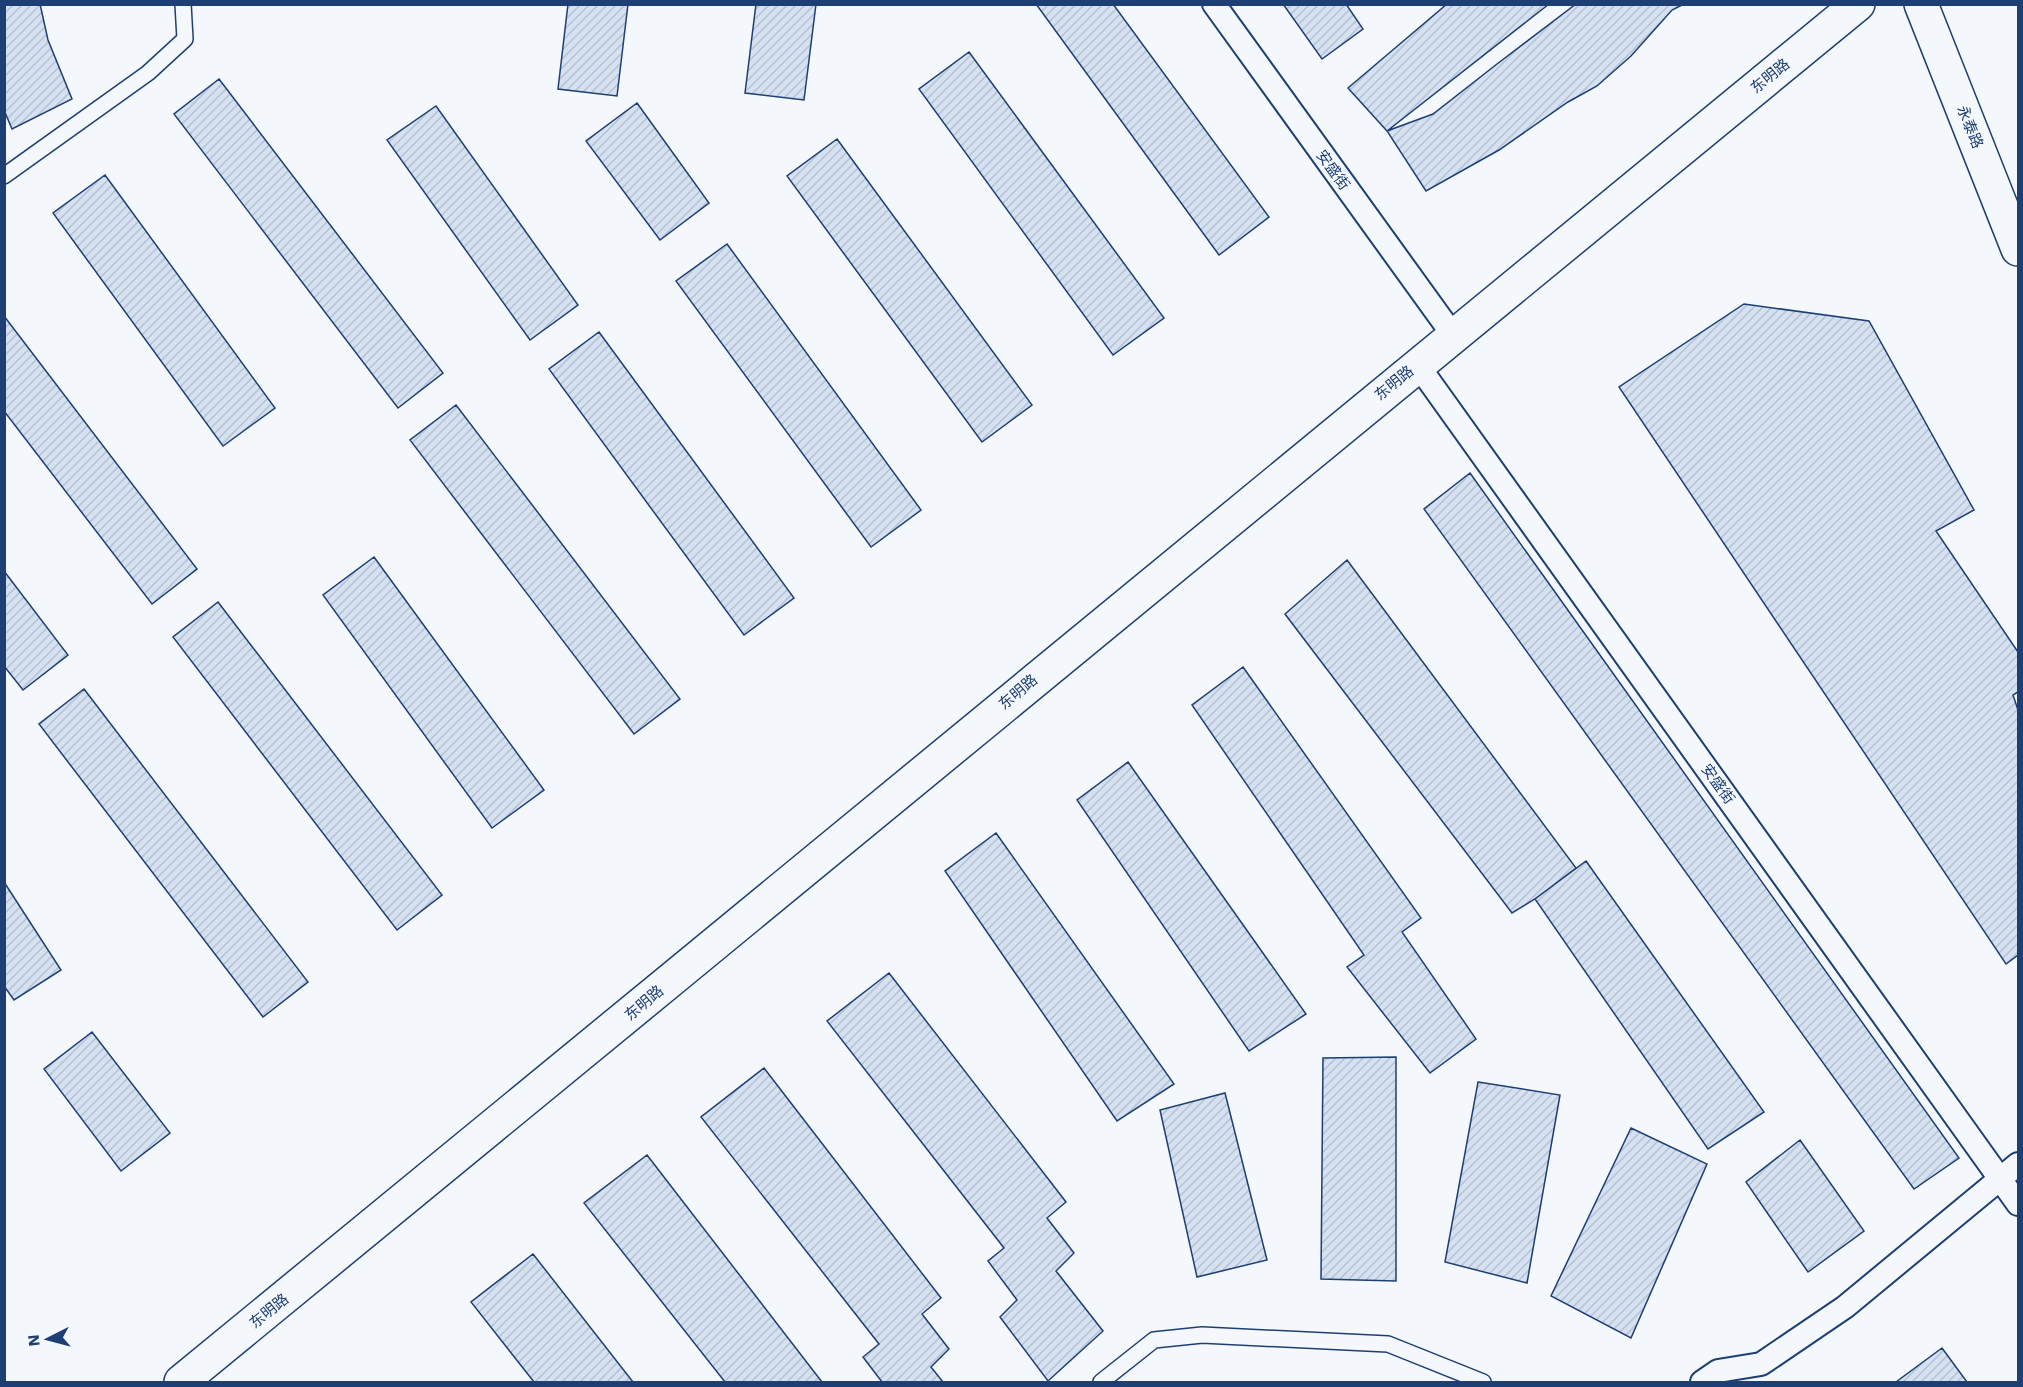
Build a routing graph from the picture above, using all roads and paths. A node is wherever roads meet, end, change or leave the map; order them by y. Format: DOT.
graph roads {
  1 [pos="183,4"];
  2 [pos="1214,4"];
  3 [pos="1858,4"];
  4 [pos="1921,4"];
  5 [pos="4,176"];
  6 [pos="2019,249"];
  7 [pos="1453,334"];
  8 [pos="1417,364"];
  9 [pos="2019,1164"];
  10 [pos="2001,1179"];
  11 [pos="2019,1204"];
  12 [pos="181,1383"];
  13 [pos="1101,1383"];
  14 [pos="1483,1383"];
  15 [pos="1702,1383"];
  1 -- 5 [label="lane"];
  2 -- 7 [label="street, 安盛街"];
  3 -- 7 [label="main road, 东明路"];
  4 -- 6 [label="main road, 永泰路"];
  7 -- 8 [label="main road, 东明路"];
  8 -- 10 [label="street, 安盛街"];
  8 -- 12 [label="main road, 东明路"];
  9 -- 10 [label="street"];
  10 -- 11 [label="street, 安盛街"];
  10 -- 15 [label="street"];
  13 -- 14 [label="lane"];
}
